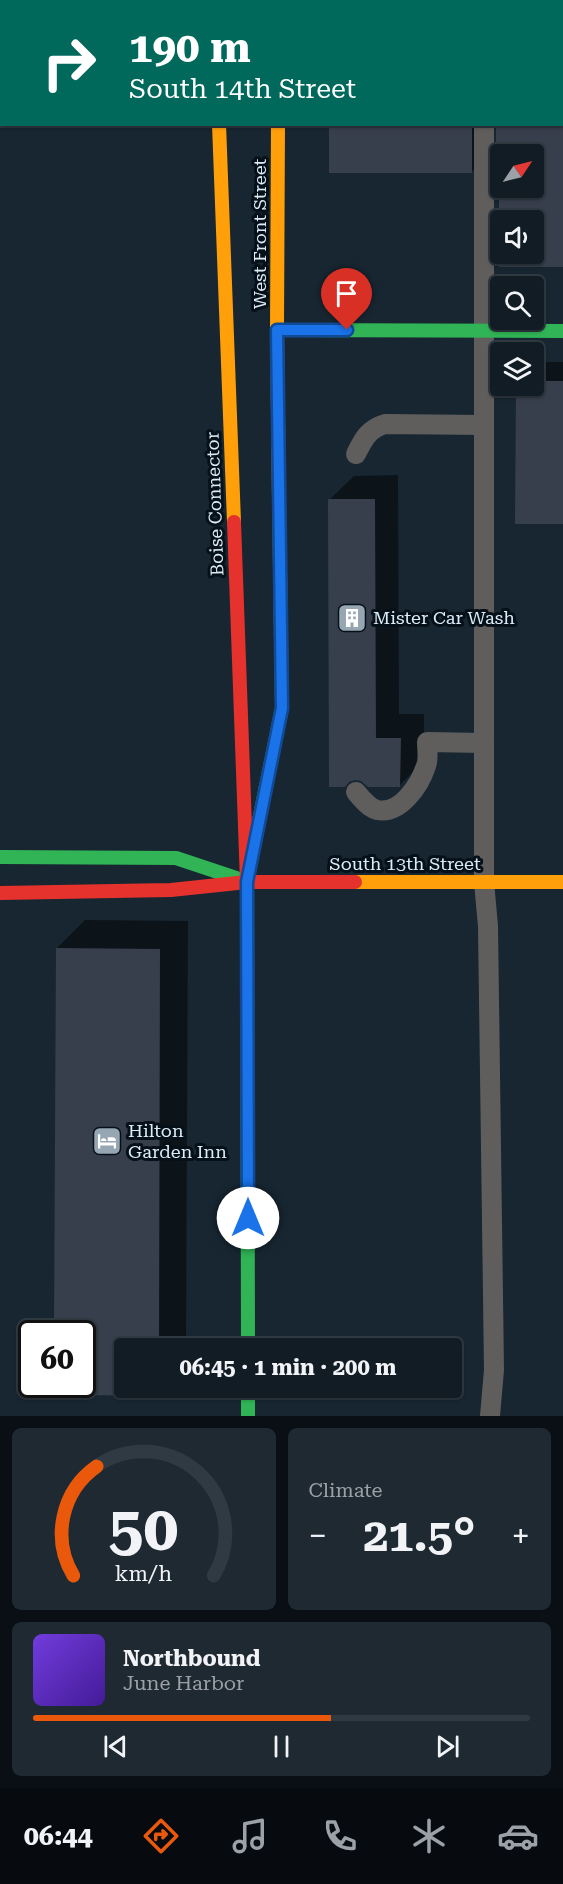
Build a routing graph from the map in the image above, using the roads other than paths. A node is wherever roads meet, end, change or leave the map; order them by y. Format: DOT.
graph roads {
  1 [pos="219,126"];
  2 [pos="278,126"];
  3 [pos="484,126"];
  4 [pos="277,330"];
  5 [pos="484,331"];
  6 [pos="563,331"];
  7 [pos="484,425"];
  8 [pos="356,454"];
  9 [pos="484,743"];
  10 [pos="356,792"];
  11 [pos="0,857"];
  12 [pos="247,882"];
  13 [pos="484,882"];
  14 [pos="563,882"];
  15 [pos="0,893"];
  16 [pos="248,1338"];
  17 [pos="248,1398"];
  18 [pos="248,1416"];
  19 [pos="490,1416"];
  1 -- 12 [label="main road, Boise Connector"];
  2 -- 4 [label="main road, West Front Street"];
  3 -- 5 [label="lane"];
  4 -- 5 [label="main road"];
  4 -- 12 [label="main road, West Front Street"];
  5 -- 6 [label="main road"];
  5 -- 7 [label="lane"];
  7 -- 8 [label="lane"];
  7 -- 9 [label="lane"];
  9 -- 10 [label="lane"];
  9 -- 13 [label="lane"];
  11 -- 12 [label="main road, South 13th Street"];
  12 -- 13 [label="main road, South 13th Street"];
  12 -- 15 [label="main road, South 13th Street"];
  12 -- 16 [label="main road, West Front Street"];
  13 -- 14 [label="main road, South 13th Street"];
  13 -- 19 [label="lane"];
  17 -- 18 [label="main road"];
}
